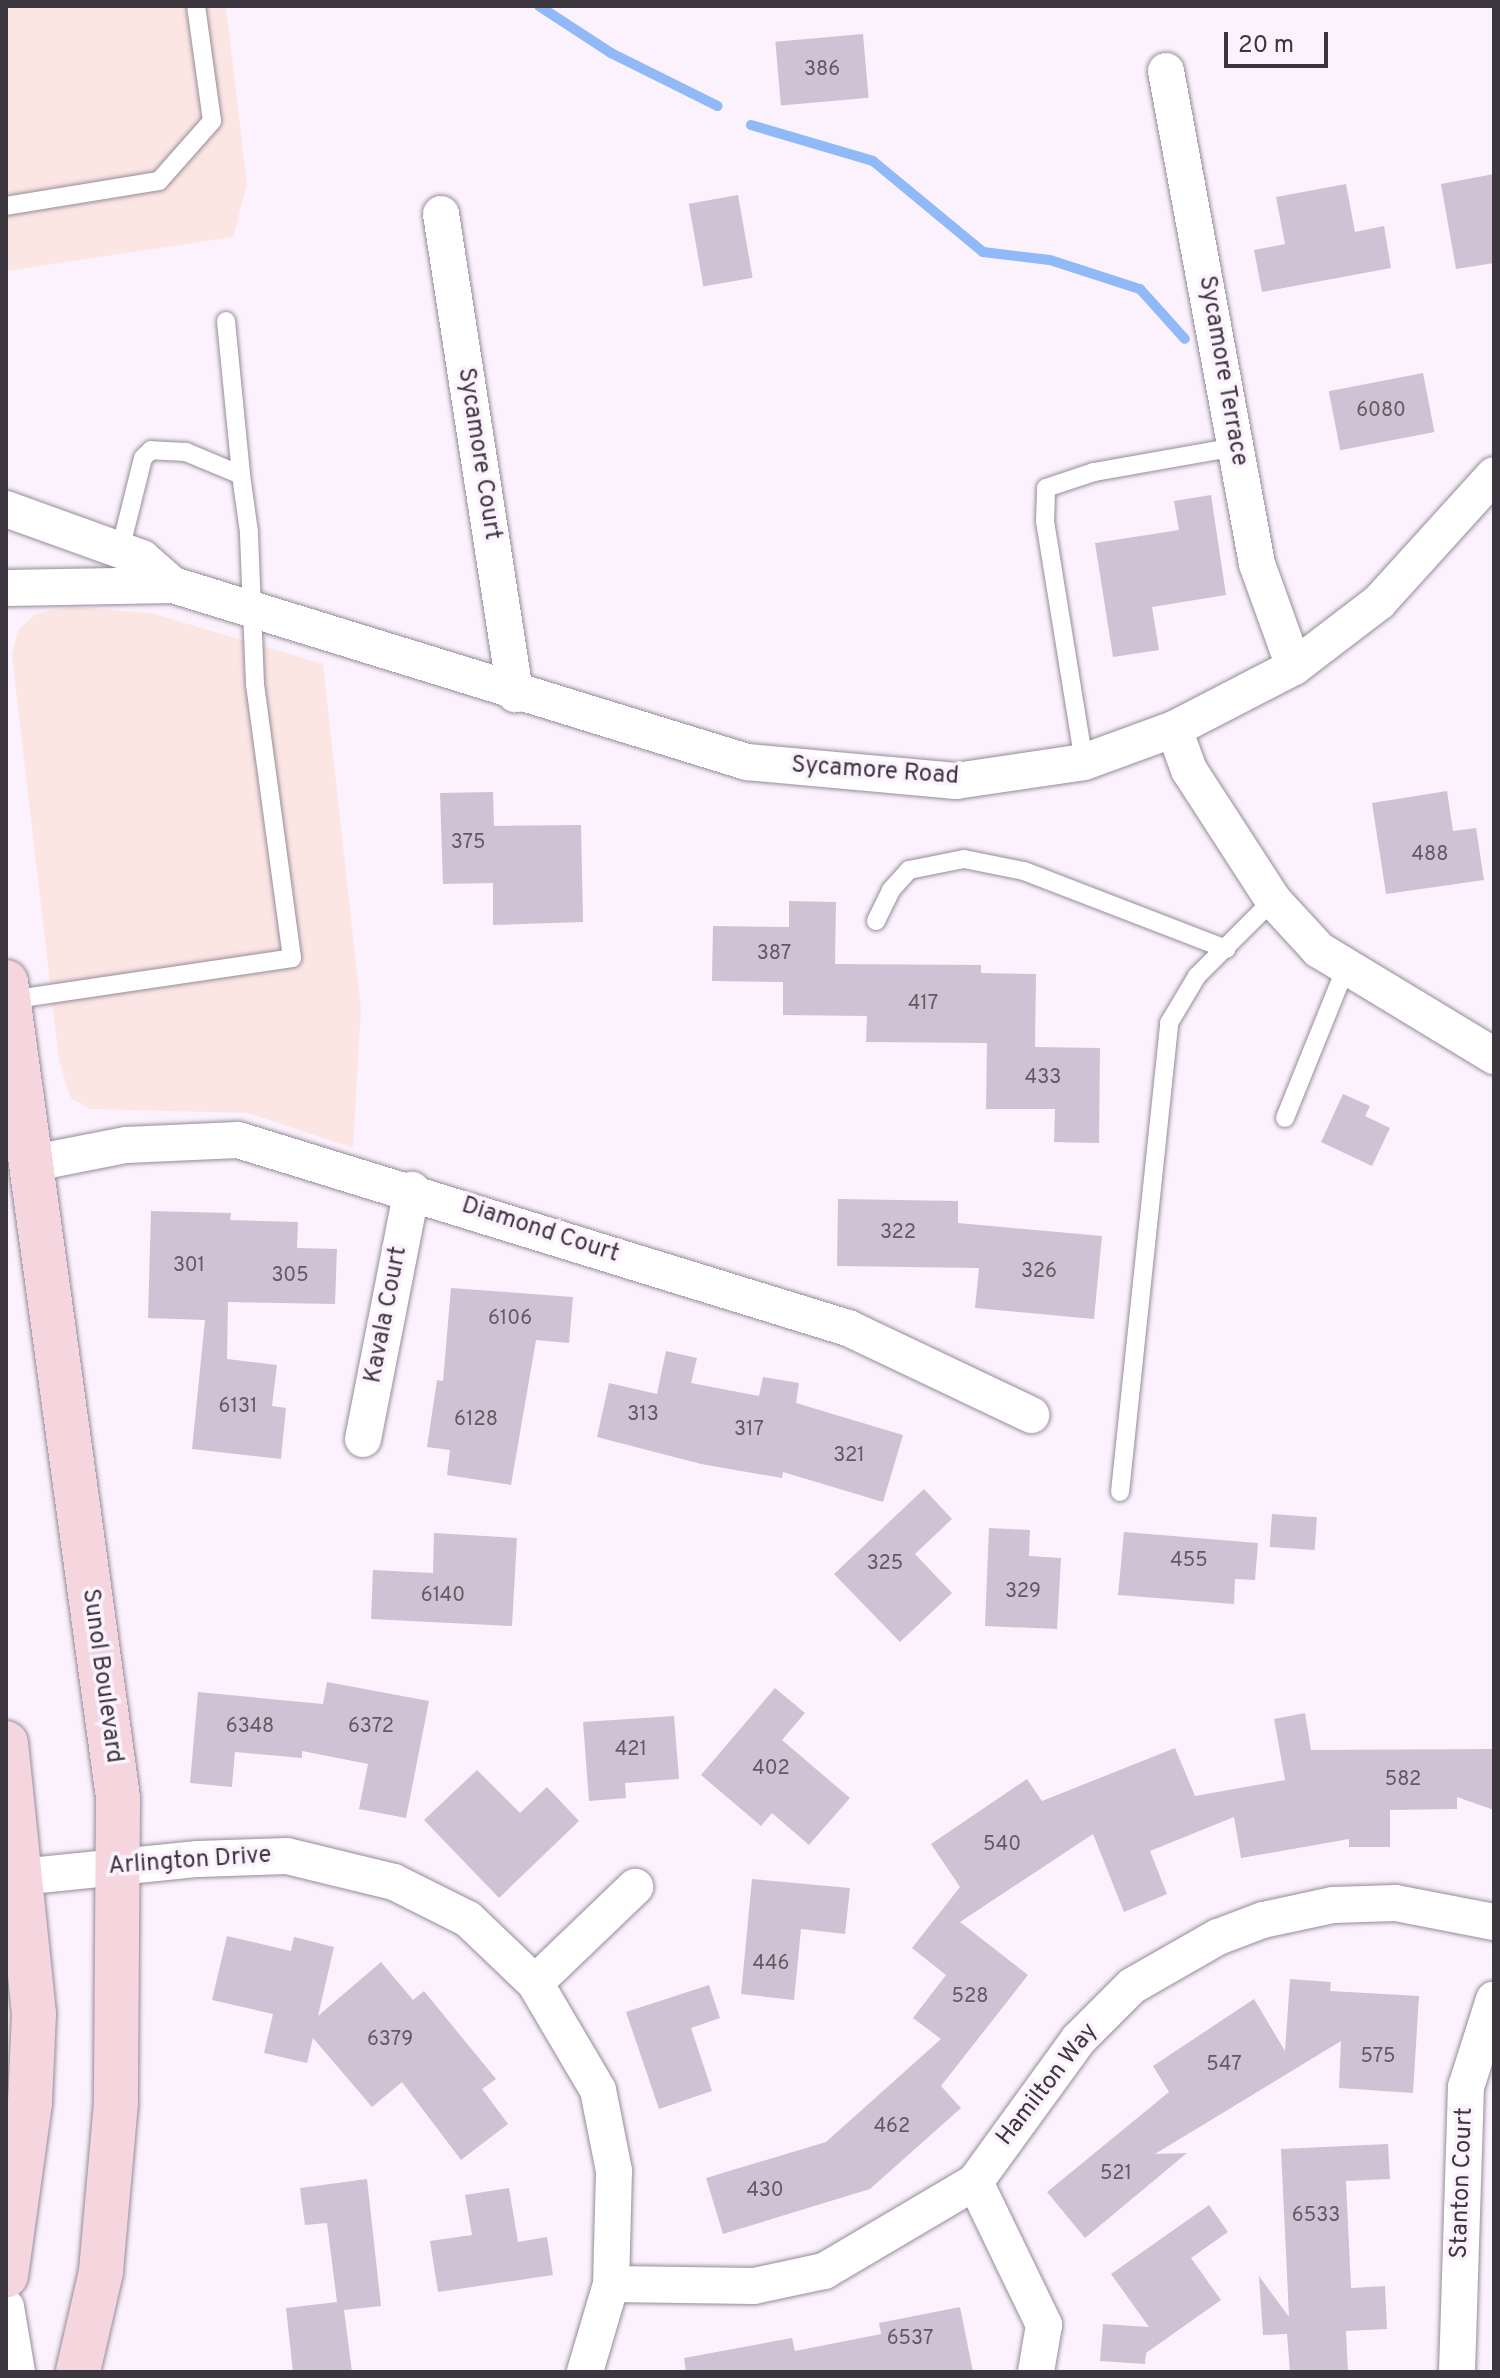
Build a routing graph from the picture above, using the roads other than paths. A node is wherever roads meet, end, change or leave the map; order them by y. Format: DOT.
graph roads {
  1 [pos="196,6"];
  2 [pos="1166,71"];
  3 [pos="6,206"];
  4 [pos="441,214"];
  5 [pos="226,321"];
  6 [pos="1236,447"];
  7 [pos="241,475"];
  8 [pos="1494,475"];
  9 [pos="6,509"];
  10 [pos="120,550"];
  11 [pos="173,585"];
  12 [pos="6,588"];
  13 [pos="249,607"];
  14 [pos="1294,667"];
  15 [pos="515,694"];
  16 [pos="1174,729"];
  17 [pos="1084,762"];
  18 [pos="1273,900"];
  19 [pos="876,921"];
  20 [pos="1226,949"];
  21 [pos="1346,967"];
  22 [pos="8,991"];
  23 [pos="1494,1056"];
  24 [pos="1285,1118"];
  25 [pos="29,1164"];
  26 [pos="412,1190"];
  27 [pos="1031,1415"];
  28 [pos="363,1439"];
  29 [pos="1120,1492"];
  30 [pos="6,1743"];
  31 [pos="119,1867"];
  32 [pos="11,1878"];
  33 [pos="635,1887"];
  34 [pos="1494,1922"];
  35 [pos="535,1983"];
  36 [pos="1494,1999"];
  37 [pos="975,2182"];
  38 [pos="6,2275"];
  39 [pos="611,2284"];
  40 [pos="6,2307"];
  41 [pos="17,2372"];
  42 [pos="78,2372"];
  43 [pos="585,2372"];
  44 [pos="1036,2372"];
  45 [pos="1457,2372"];
  1 -- 3 [label="lane"];
  2 -- 6 [label="street, Sycamore Terrace"];
  4 -- 15 [label="street, Sycamore Court"];
  5 -- 7 [label="lane"];
  6 -- 14 [label="street, Sycamore Terrace"];
  6 -- 17 [label="lane"];
  7 -- 10 [label="lane"];
  7 -- 13 [label="lane"];
  8 -- 14 [label="street, Sycamore Road"];
  9 -- 10 [label="street, Sycamore Road"];
  10 -- 11 [label="street, Sycamore Road"];
  11 -- 12 [label="street, Sycamore Road"];
  11 -- 13 [label="street, Sycamore Road"];
  13 -- 15 [label="street, Sycamore Road"];
  13 -- 22 [label="lane"];
  14 -- 16 [label="street, Sycamore Road"];
  15 -- 17 [label="street, Sycamore Road"];
  16 -- 17 [label="street, Sycamore Road"];
  16 -- 18 [label="street"];
  18 -- 20 [label="lane"];
  18 -- 21 [label="street"];
  19 -- 20 [label="lane"];
  20 -- 29 [label="lane"];
  21 -- 23 [label="street"];
  21 -- 24 [label="lane"];
  22 -- 25 [label="main road, Sunol Boulevard"];
  25 -- 26 [label="street, Diamond Court"];
  25 -- 31 [label="main road, Sunol Boulevard"];
  26 -- 27 [label="street, Diamond Court"];
  26 -- 28 [label="street, Kavala Court"];
  30 -- 32 [label="main road"];
  31 -- 32 [label="street, Arlington Drive"];
  31 -- 35 [label="street, Arlington Drive"];
  31 -- 42 [label="main road, Sunol Boulevard"];
  32 -- 38 [label="main road"];
  33 -- 35 [label="street"];
  34 -- 37 [label="street, Hamilton Way"];
  35 -- 39 [label="street, Arlington Drive"];
  36 -- 45 [label="street, Stanton Court"];
  37 -- 39 [label="street, Hamilton Way"];
  37 -- 44 [label="street"];
  39 -- 43 [label="street, Arlington Drive"];
  40 -- 41 [label="street"];
}
